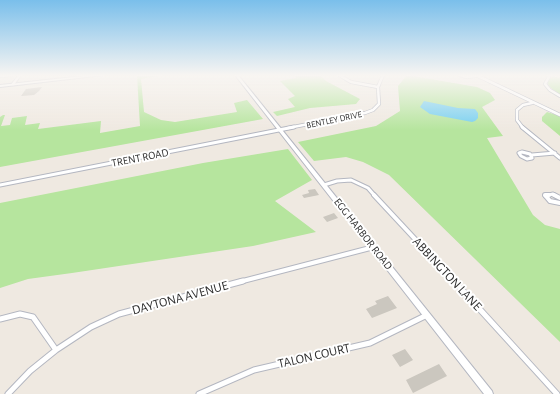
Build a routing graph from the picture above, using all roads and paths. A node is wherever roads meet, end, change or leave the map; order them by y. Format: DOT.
graph roads {
  1 [pos="250,93"];
  2 [pos="379,93"];
  3 [pos="513,93"];
  4 [pos="532,103"];
  5 [pos="560,115"];
  6 [pos="280,131"];
  7 [pos="555,153"];
  8 [pos="532,155"];
  9 [pos="560,158"];
  10 [pos="0,185"];
  11 [pos="324,185"];
  12 [pos="560,198"];
  13 [pos="560,203"];
  14 [pos="374,247"];
  15 [pos="427,315"];
  16 [pos="0,319"];
  17 [pos="56,350"];
  18 [pos="8,394"];
  19 [pos="199,394"];
  20 [pos="490,394"];
  21 [pos="557,394"];
  1 -- 6 [label="main road, EGG HARBOR ROAD"];
  2 -- 6 [label="street, BENTLEY DRIVE"];
  3 -- 4 [label="street"];
  4 -- 5 [label="street"];
  4 -- 7 [label="street"];
  6 -- 10 [label="street, TRENT ROAD"];
  6 -- 11 [label="main road, EGG HARBOR ROAD"];
  7 -- 8 [label="street"];
  7 -- 9 [label="street"];
  11 -- 14 [label="main road, EGG HARBOR ROAD"];
  11 -- 21 [label="street, ABBINGTON LANE"];
  12 -- 13 [label="street"];
  14 -- 15 [label="main road, EGG HARBOR ROAD"];
  14 -- 17 [label="street, DAYTONA AVENUE"];
  15 -- 19 [label="street, TALON COURT"];
  15 -- 20 [label="main road, EGG HARBOR ROAD"];
  16 -- 17 [label="street"];
  17 -- 18 [label="street, DAYTONA AVENUE"];
}
